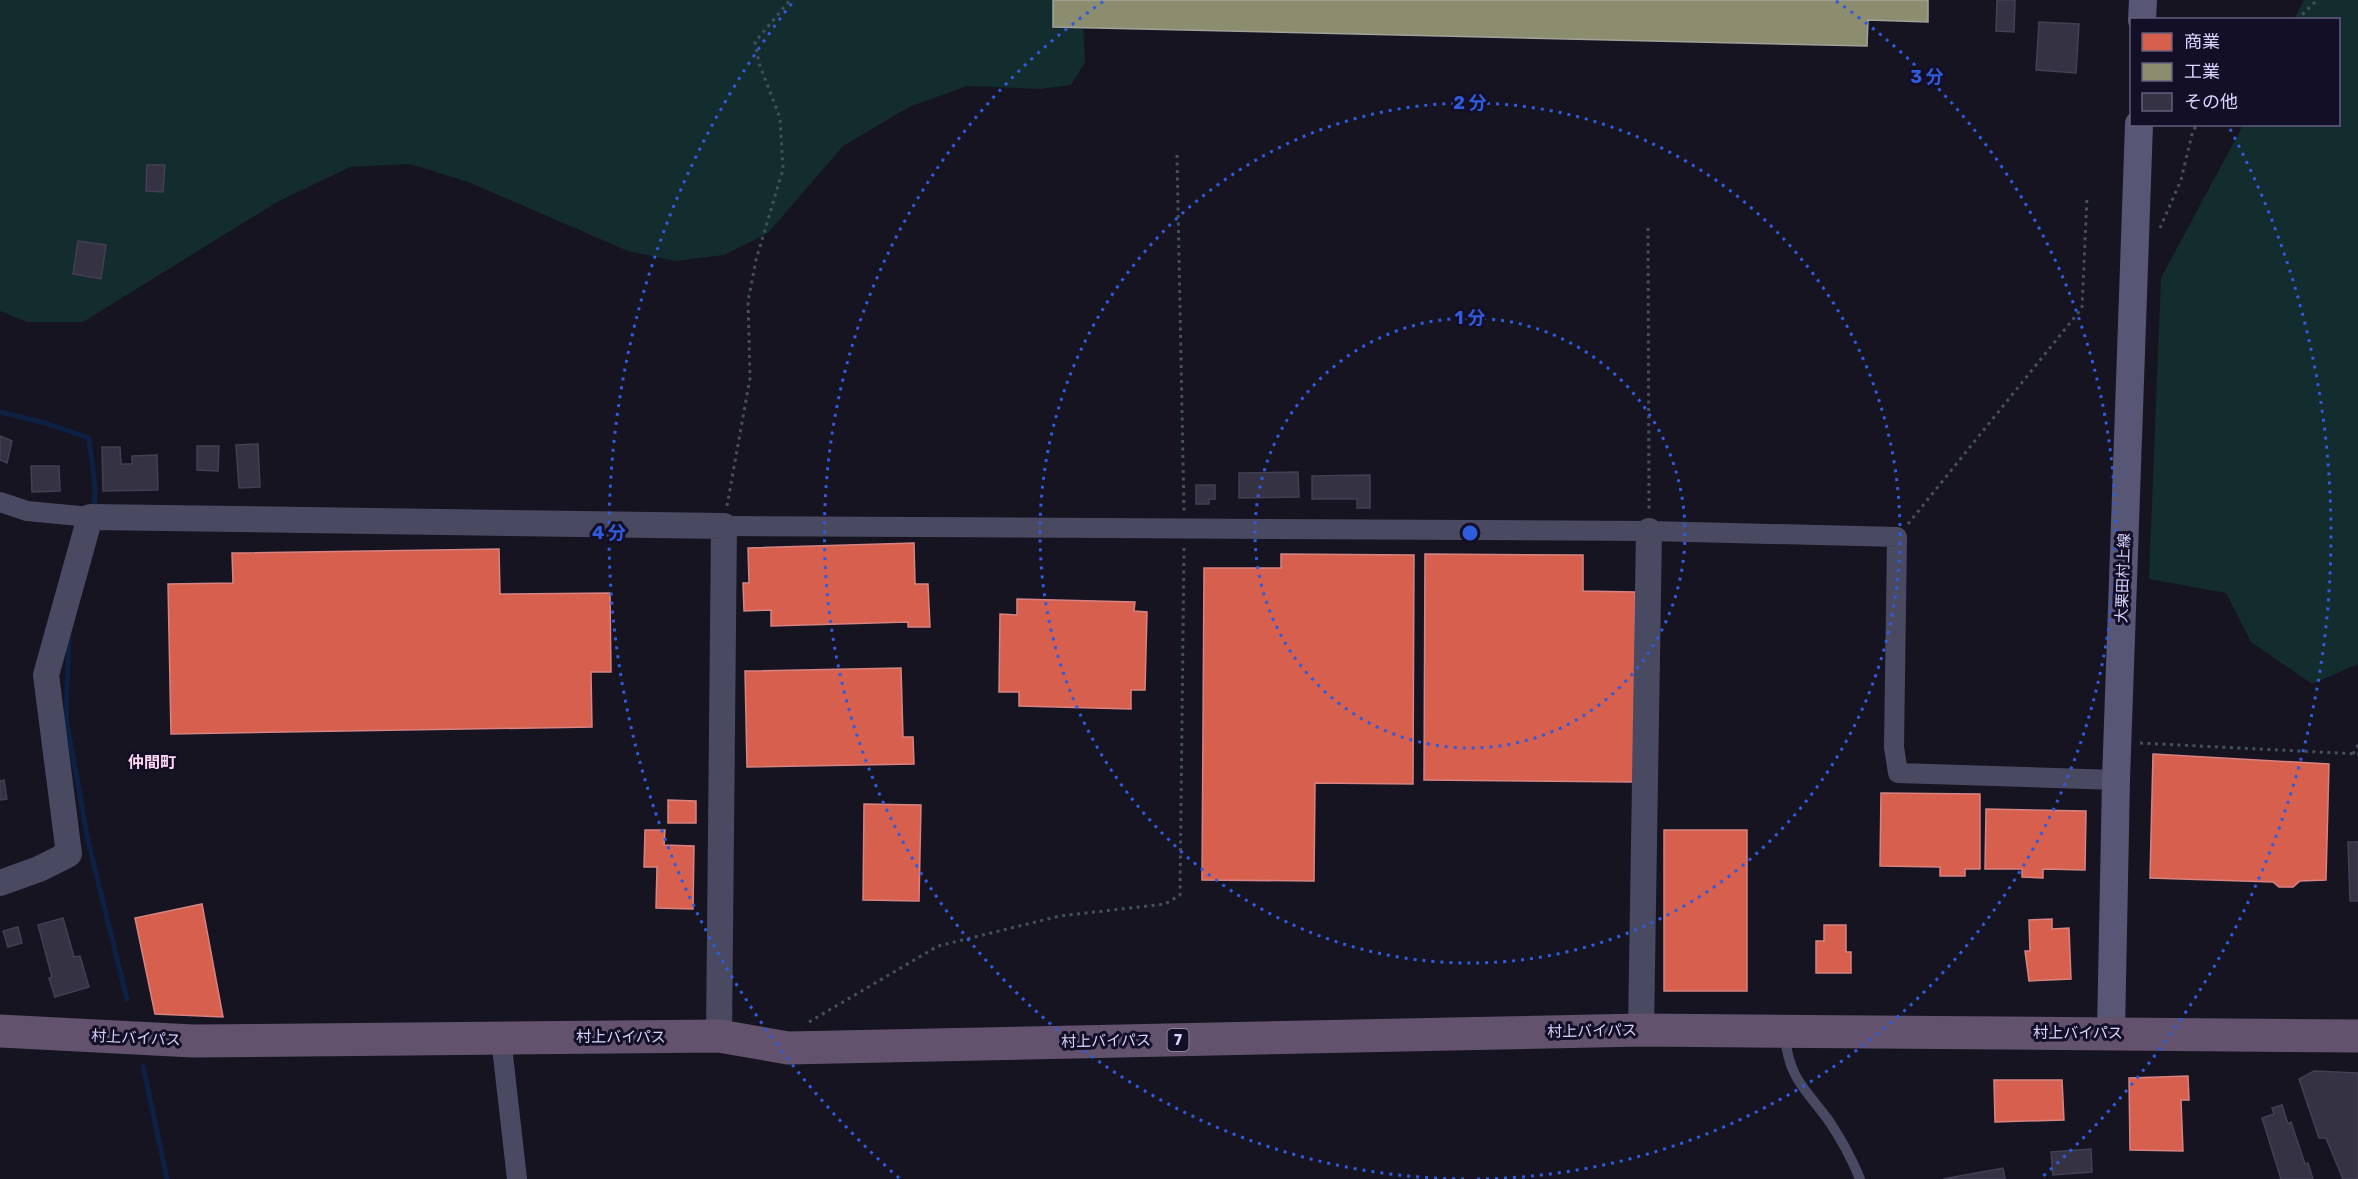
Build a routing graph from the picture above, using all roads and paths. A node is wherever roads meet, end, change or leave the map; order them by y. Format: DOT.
graph roads {
  1 [pos="790,0"];
  2 [pos="2143,0"];
  3 [pos="2317,0"];
  4 [pos="2142,18"];
  5 [pos="2299,18"];
  6 [pos="2139,126"];
  7 [pos="2197,126"];
  8 [pos="1177,155"];
  9 [pos="2087,197"];
  10 [pos="1648,228"];
  11 [pos="2155,237"];
  12 [pos="0,502"];
  13 [pos="90,517"];
  14 [pos="724,526"];
  15 [pos="1184,527"];
  16 [pos="1649,531"];
  17 [pos="1897,537"];
  18 [pos="2117,742"];
  19 [pos="2358,745"];
  20 [pos="2356,754"];
  21 [pos="2116,780"];
  22 [pos="0,883"];
  23 [pos="1641,1030"];
  24 [pos="0,1031"];
  25 [pos="1785,1032"];
  26 [pos="2111,1032"];
  27 [pos="719,1036"];
  28 [pos="2358,1036"];
  29 [pos="501,1038"];
  30 [pos="788,1048"];
  31 [pos="517,1179"];
  32 [pos="1860,1179"];
  1 -- 14 [label="path"];
  2 -- 4 [label="main road"];
  3 -- 5 [label="path"];
  6 -- 18 [label="main road, 大栗田村上線"];
  7 -- 11 [label="path"];
  8 -- 15 [label="path"];
  9 -- 17 [label="path"];
  10 -- 16 [label="path"];
  12 -- 13 [label="street"];
  13 -- 14 [label="street"];
  13 -- 22 [label="street"];
  14 -- 15 [label="street"];
  14 -- 27 [label="street"];
  15 -- 16 [label="street"];
  15 -- 30 [label="path"];
  16 -- 17 [label="street"];
  16 -- 23 [label="street"];
  17 -- 21 [label="street"];
  18 -- 20 [label="path"];
  18 -- 21 [label="main road, 大栗田村上線"];
  19 -- 20 [label="path"];
  21 -- 26 [label="main road, 大栗田村上線"];
  23 -- 25 [label="highway, 村上バイパス / 7"];
  23 -- 30 [label="highway, 村上バイパス / 7"];
  24 -- 29 [label="highway, 村上バイパス / 7"];
  25 -- 26 [label="highway, 村上バイパス / 7"];
  25 -- 32 [label="lane"];
  26 -- 28 [label="highway, 村上バイパス / 7"];
  27 -- 29 [label="highway, 村上バイパス / 7"];
  27 -- 30 [label="highway, 村上バイパス / 7"];
  29 -- 31 [label="street"];
}
